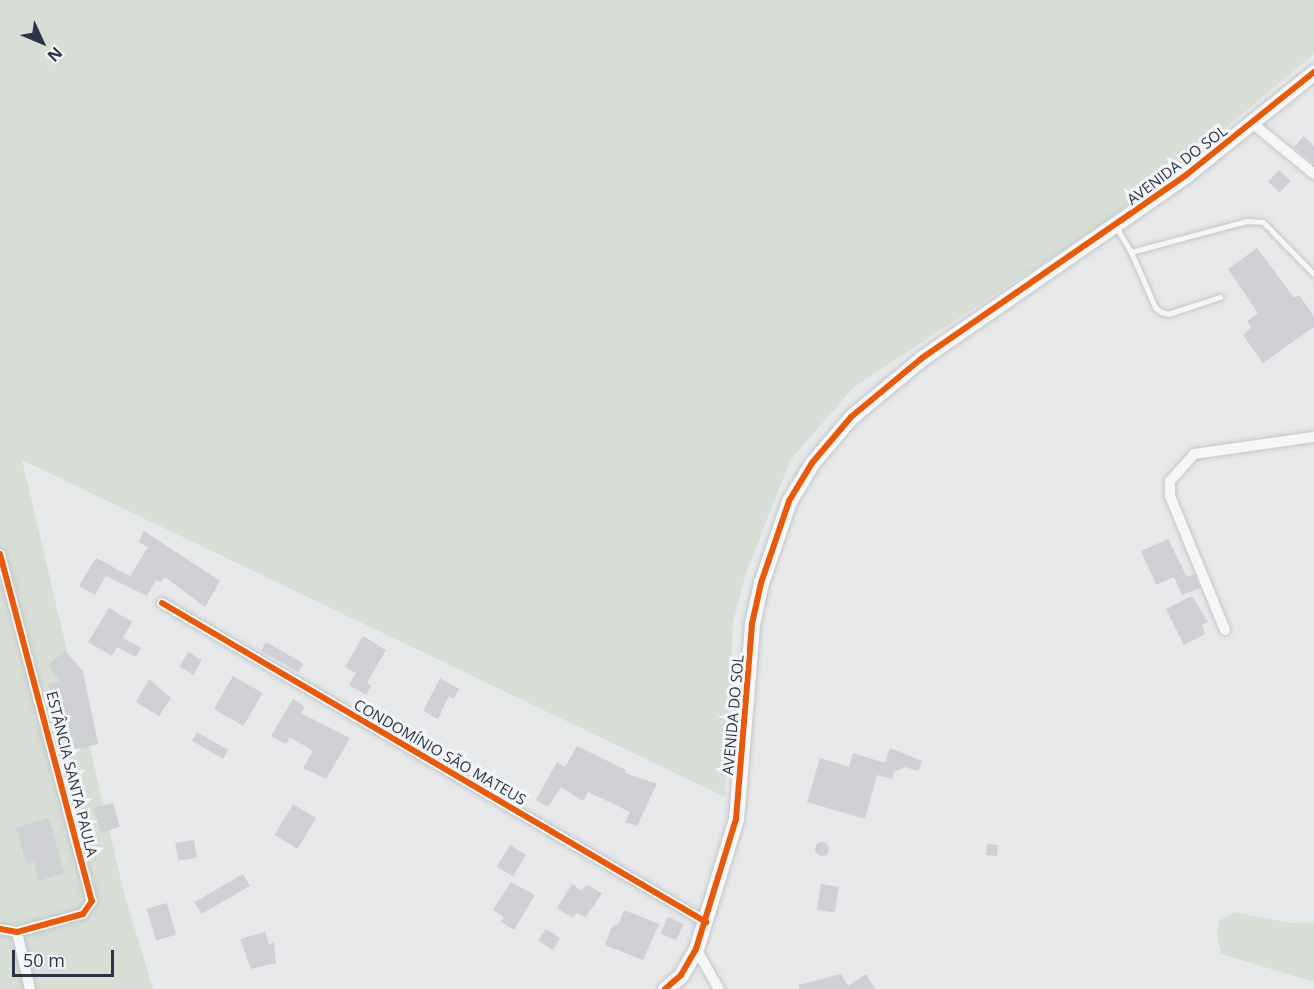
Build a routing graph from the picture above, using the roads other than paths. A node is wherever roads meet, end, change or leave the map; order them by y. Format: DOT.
graph roads {
  1 [pos="1314,72"];
  2 [pos="1252,123"];
  3 [pos="1314,174"];
  4 [pos="1115,226"];
  5 [pos="1131,252"];
  6 [pos="1314,274"];
  7 [pos="1220,297"];
  8 [pos="1314,437"];
  9 [pos="0,554"];
  10 [pos="162,603"];
  11 [pos="1225,630"];
  12 [pos="706,922"];
  13 [pos="0,929"];
  14 [pos="17,932"];
  15 [pos="696,949"];
  16 [pos="30,989"];
  17 [pos="665,989"];
  18 [pos="719,989"];
  1 -- 2 [label="street, AVENIDA DO SOL"];
  2 -- 3 [label="street"];
  2 -- 4 [label="street, AVENIDA DO SOL"];
  4 -- 5 [label="lane"];
  4 -- 12 [label="street, AVENIDA DO SOL"];
  5 -- 6 [label="lane"];
  5 -- 7 [label="lane"];
  8 -- 11 [label="street"];
  9 -- 14 [label="street, ESTÂNCIA SANTA PAULA"];
  10 -- 12 [label="street, CONDOMÍNIO SÃO MATEUS"];
  12 -- 15 [label="street, AVENIDA DO SOL"];
  13 -- 14 [label="street, ESTÂNCIA SANTA PAULA"];
  14 -- 16 [label="street"];
  15 -- 17 [label="street, AVENIDA DO SOL"];
  15 -- 18 [label="street"];
}
